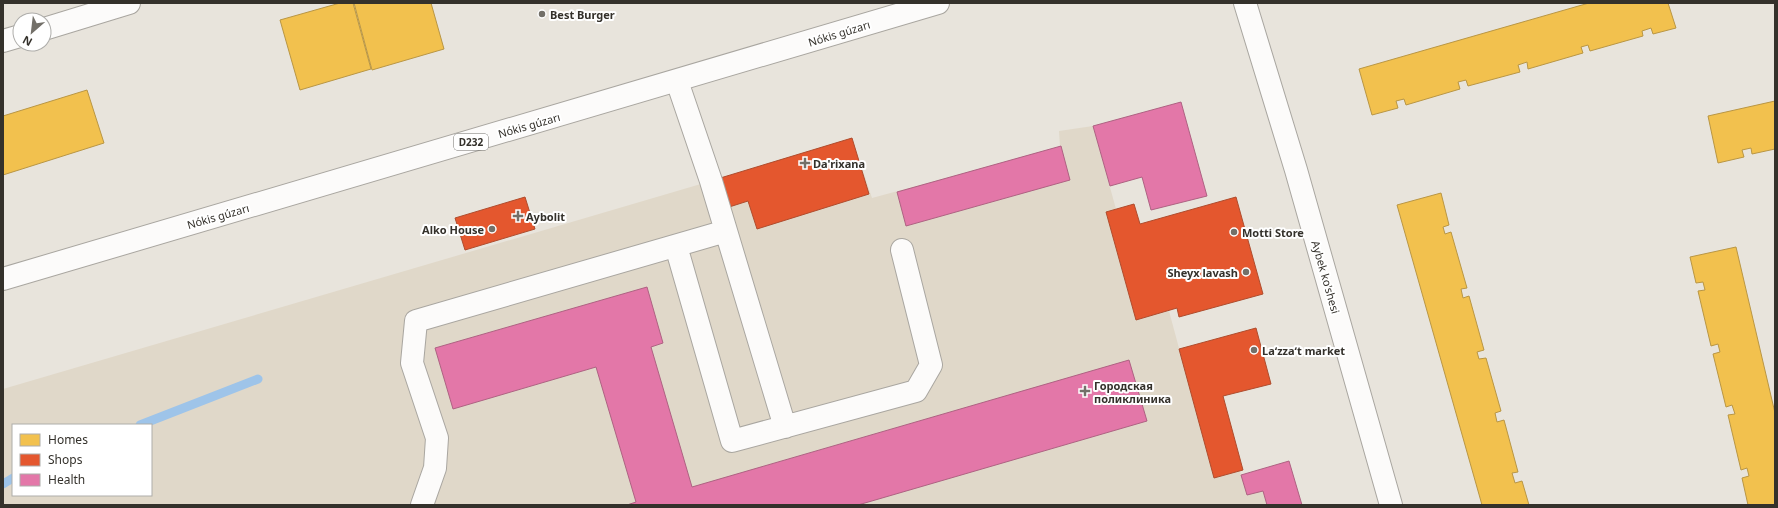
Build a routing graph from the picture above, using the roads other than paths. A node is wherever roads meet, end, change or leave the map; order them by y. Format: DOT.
graph roads {
  1 [pos="129,3"];
  2 [pos="938,3"];
  3 [pos="1245,3"];
  4 [pos="52,27"];
  5 [pos="678,81"];
  6 [pos="726,231"];
  7 [pos="676,246"];
  8 [pos="902,250"];
  9 [pos="3,279"];
  10 [pos="785,427"];
  11 [pos="422,505"];
  12 [pos="1391,505"];
  1 -- 4 [label="main road"];
  2 -- 5 [label="main road, Nókis gúzarı / D232"];
  3 -- 12 [label="main road, Aybek ko'shesi"];
  5 -- 6 [label="main road"];
  5 -- 9 [label="main road, Nókis gúzarı / D232"];
  6 -- 7 [label="main road"];
  6 -- 10 [label="main road"];
  7 -- 10 [label="main road"];
  7 -- 11 [label="main road"];
  8 -- 10 [label="main road"];
}
